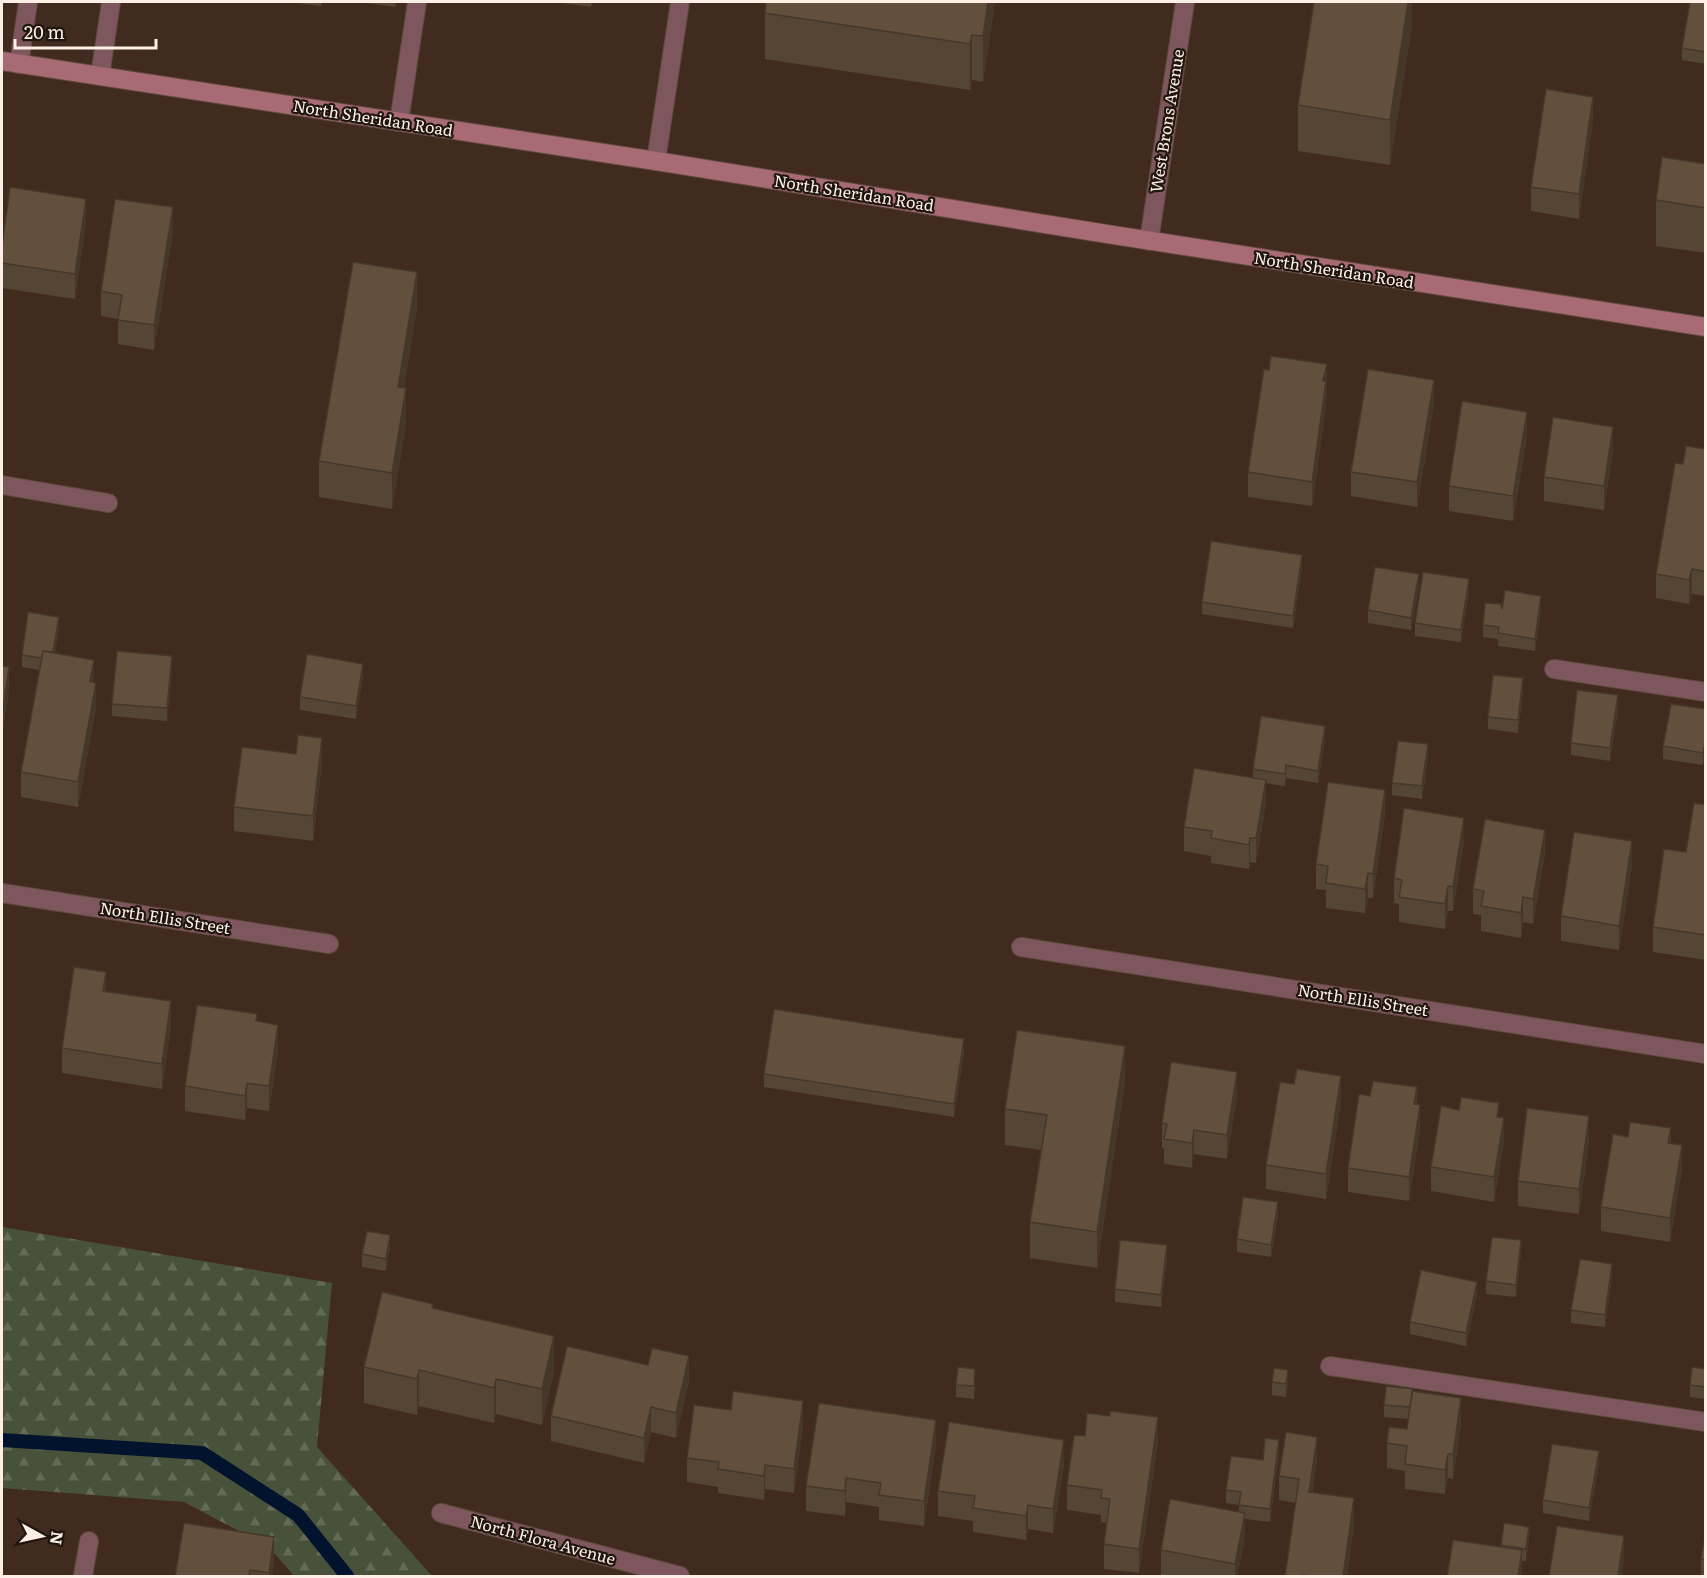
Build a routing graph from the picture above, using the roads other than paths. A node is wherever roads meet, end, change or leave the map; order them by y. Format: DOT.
graph roads {
  1 [pos="28,2"];
  2 [pos="111,2"];
  3 [pos="417,2"];
  4 [pos="680,2"];
  5 [pos="1185,2"];
  6 [pos="10,62"];
  7 [pos="100,76"];
  8 [pos="399,122"];
  9 [pos="656,161"];
  10 [pos="1149,240"];
  11 [pos="1706,327"];
  12 [pos="2,485"];
  13 [pos="108,503"];
  14 [pos="1554,669"];
  15 [pos="1706,692"];
  16 [pos="2,892"];
  17 [pos="329,944"];
  18 [pos="1021,947"];
  19 [pos="1706,1054"];
  20 [pos="1330,1366"];
  21 [pos="1706,1422"];
  22 [pos="441,1513"];
  23 [pos="89,1541"];
  24 [pos="83,1576"];
  25 [pos="680,1576"];
  1 -- 6 [label="street"];
  2 -- 7 [label="street"];
  3 -- 8 [label="street"];
  4 -- 9 [label="street"];
  5 -- 10 [label="street, West Brons Avenue"];
  6 -- 7 [label="main road, North Sheridan Road"];
  7 -- 8 [label="main road, North Sheridan Road"];
  8 -- 9 [label="main road, North Sheridan Road"];
  9 -- 10 [label="main road, North Sheridan Road"];
  10 -- 11 [label="main road, North Sheridan Road"];
  12 -- 13 [label="street"];
  14 -- 15 [label="street"];
  16 -- 17 [label="street, North Ellis Street"];
  18 -- 19 [label="street, North Ellis Street"];
  20 -- 21 [label="street"];
  22 -- 25 [label="street, North Flora Avenue"];
  23 -- 24 [label="street"];
}
